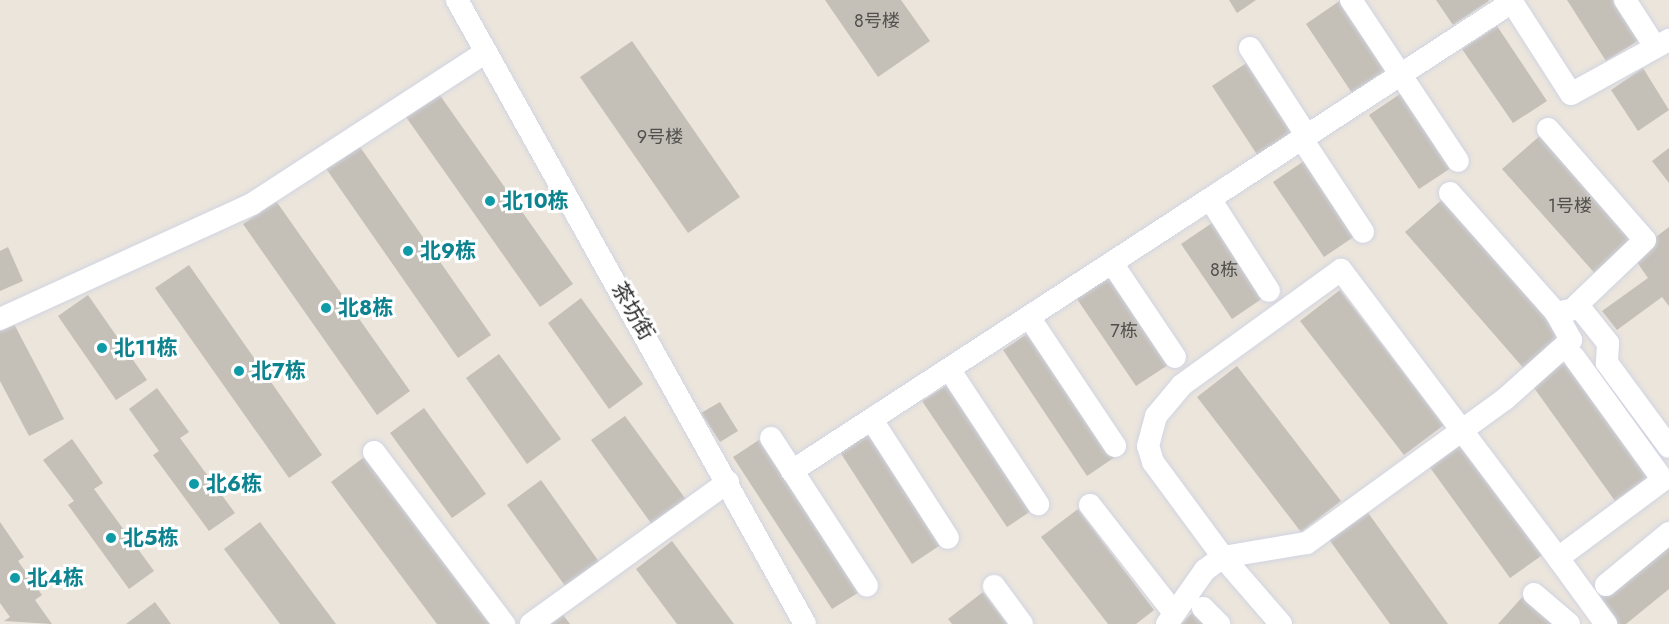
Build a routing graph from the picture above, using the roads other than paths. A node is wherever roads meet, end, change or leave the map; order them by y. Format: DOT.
graph roads {
  1 [pos="457,0"];
  2 [pos="1351,0"];
  3 [pos="1625,0"];
  4 [pos="1506,3"];
  5 [pos="1662,43"];
  6 [pos="1250,48"];
  7 [pos="486,52"];
  8 [pos="1401,75"];
  9 [pos="1548,129"];
  10 [pos="1304,138"];
  11 [pos="1458,161"];
  12 [pos="1450,193"];
  13 [pos="1210,199"];
  14 [pos="1363,232"];
  15 [pos="1112,263"];
  16 [pos="1269,291"];
  17 [pos="1566,310"];
  18 [pos="1029,318"];
  19 [pos="0,319"];
  20 [pos="1175,357"];
  21 [pos="1574,357"];
  22 [pos="949,369"];
  23 [pos="872,420"];
  24 [pos="1465,429"];
  25 [pos="771,438"];
  26 [pos="1115,446"];
  27 [pos="1669,447"];
  28 [pos="374,452"];
  29 [pos="792,471"];
  30 [pos="728,482"];
  31 [pos="1038,504"];
  32 [pos="1090,505"];
  33 [pos="1669,533"];
  34 [pos="948,538"];
  35 [pos="1223,557"];
  36 [pos="1558,558"];
  37 [pos="1606,585"];
  38 [pos="867,586"];
  39 [pos="994,586"];
  40 [pos="1534,594"];
  41 [pos="1203,608"];
  42 [pos="1270,616"];
  43 [pos="1170,619"];
  44 [pos="504,624"];
  45 [pos="531,624"];
  46 [pos="805,624"];
  47 [pos="1022,624"];
  48 [pos="1219,624"];
  49 [pos="1569,624"];
  50 [pos="1606,624"];
  1 -- 7 [label="street, 茶坊街"];
  2 -- 8 [label="street"];
  3 -- 5 [label="street"];
  4 -- 5 [label="street"];
  4 -- 8 [label="street"];
  6 -- 10 [label="street"];
  7 -- 19 [label="street"];
  7 -- 30 [label="street, 茶坊街"];
  8 -- 10 [label="street"];
  8 -- 11 [label="street"];
  9 -- 17 [label="street"];
  10 -- 13 [label="street"];
  10 -- 14 [label="street"];
  12 -- 17 [label="street"];
  13 -- 15 [label="street"];
  13 -- 16 [label="street"];
  15 -- 18 [label="street"];
  15 -- 20 [label="street"];
  17 -- 24 [label="street"];
  17 -- 27 [label="street"];
  18 -- 22 [label="street"];
  18 -- 26 [label="street"];
  21 -- 36 [label="street"];
  22 -- 23 [label="street"];
  22 -- 31 [label="street"];
  23 -- 29 [label="street"];
  23 -- 34 [label="street"];
  24 -- 35 [label="street"];
  24 -- 35 [label="street"];
  24 -- 36 [label="street"];
  25 -- 29 [label="street"];
  28 -- 44 [label="street"];
  29 -- 38 [label="street"];
  30 -- 45 [label="street"];
  30 -- 46 [label="street, 茶坊街"];
  32 -- 43 [label="street"];
  33 -- 37 [label="street"];
  35 -- 42 [label="street"];
  35 -- 43 [label="street"];
  36 -- 50 [label="street"];
  39 -- 47 [label="street"];
  40 -- 49 [label="street"];
  41 -- 48 [label="street"];
}
